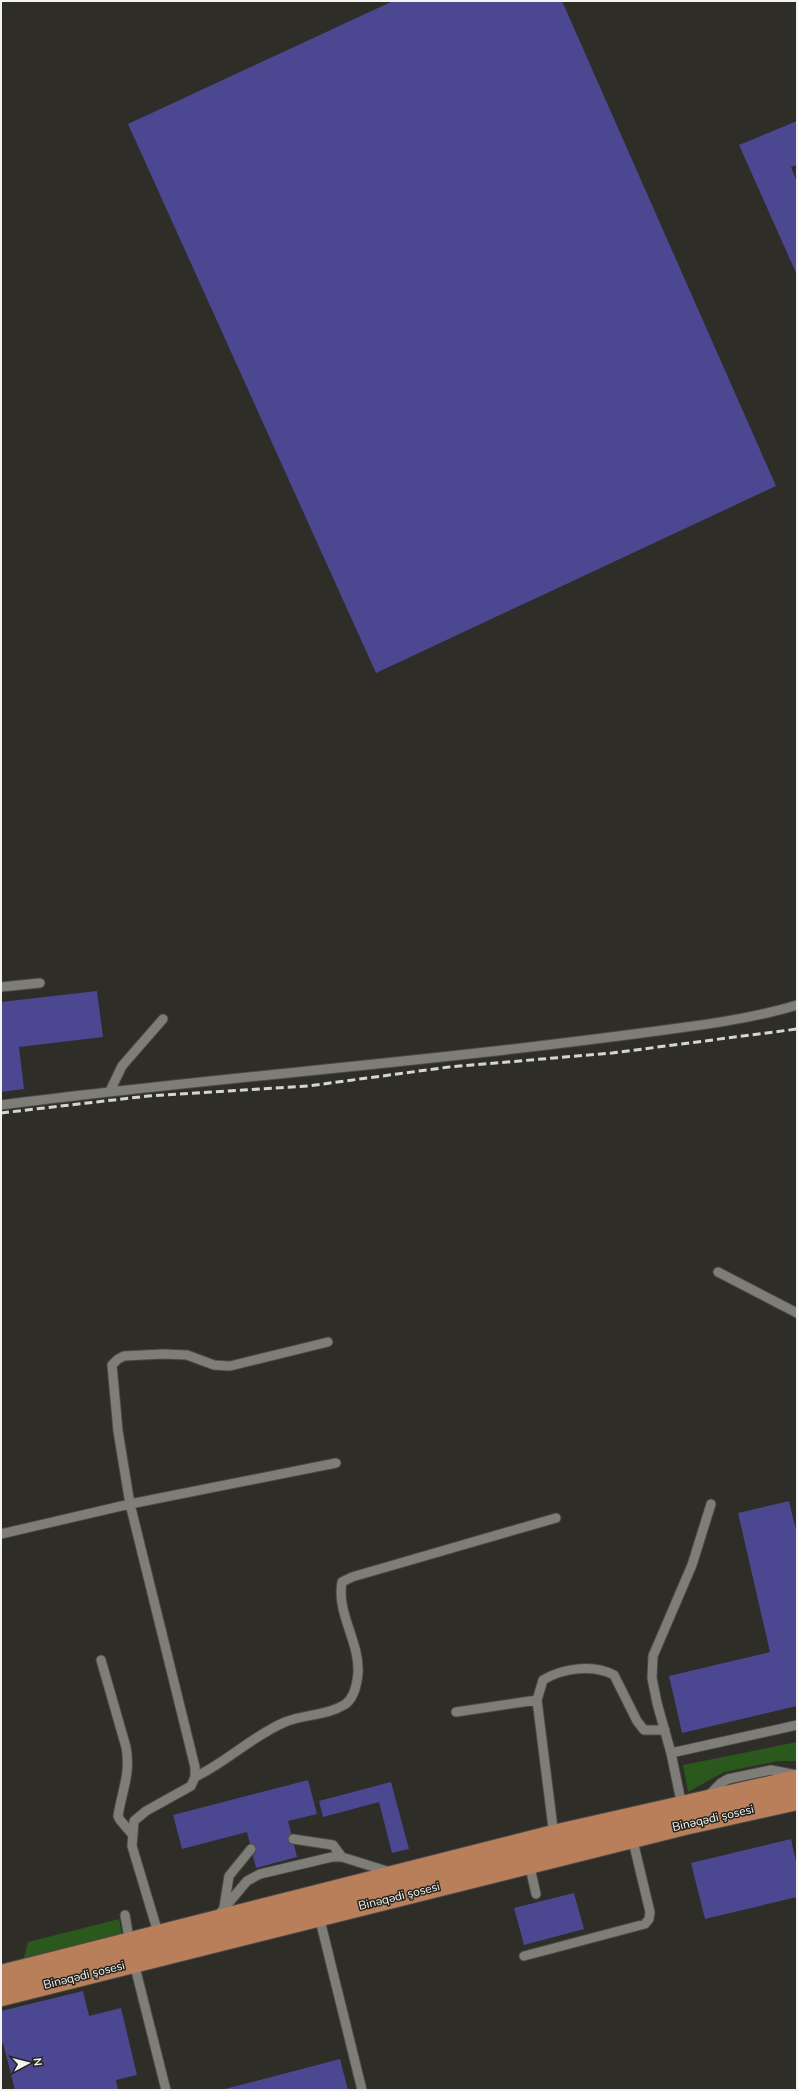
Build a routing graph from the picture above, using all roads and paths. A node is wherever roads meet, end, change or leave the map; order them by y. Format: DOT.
graph roads {
  1 [pos="40,983"];
  2 [pos="1,987"];
  3 [pos="797,1005"];
  4 [pos="163,1019"];
  5 [pos="110,1091"];
  6 [pos="1,1105"];
  7 [pos="718,1272"];
  8 [pos="797,1313"];
  9 [pos="328,1342"];
  10 [pos="336,1463"];
  11 [pos="130,1504"];
  12 [pos="711,1504"];
  13 [pos="556,1518"];
  14 [pos="1,1534"];
  15 [pos="100,1660"];
  16 [pos="537,1700"];
  17 [pos="456,1712"];
  18 [pos="797,1724"];
  19 [pos="665,1730"];
  20 [pos="671,1753"];
  21 [pos="797,1775"];
  22 [pos="195,1777"];
  23 [pos="797,1781"];
  24 [pos="797,1799"];
  25 [pos="692,1804"];
  26 [pos="132,1834"];
  27 [pos="554,1836"];
  28 [pos="632,1837"];
  29 [pos="293,1839"];
  30 [pos="251,1849"];
  31 [pos="342,1857"];
  32 [pos="529,1863"];
  33 [pos="399,1875"];
  34 [pos="536,1894"];
  35 [pos="125,1915"];
  36 [pos="218,1916"];
  37 [pos="319,1916"];
  38 [pos="159,1937"];
  39 [pos="132,1953"];
  40 [pos="524,1956"];
  41 [pos="1,1976"];
  42 [pos="1,1995"];
  43 [pos="166,2090"];
  44 [pos="362,2090"];
  1 -- 2 [label="lane"];
  3 -- 5 [label="lane"];
  4 -- 5 [label="lane"];
  5 -- 6 [label="lane"];
  7 -- 8 [label="lane"];
  9 -- 11 [label="lane"];
  10 -- 11 [label="lane"];
  11 -- 14 [label="lane"];
  11 -- 22 [label="lane"];
  12 -- 19 [label="lane"];
  13 -- 22 [label="lane"];
  15 -- 26 [label="lane"];
  16 -- 17 [label="lane"];
  16 -- 19 [label="lane"];
  16 -- 27 [label="lane"];
  18 -- 20 [label="lane"];
  19 -- 20 [label="lane"];
  20 -- 25 [label="lane"];
  21 -- 25 [label="lane"];
  22 -- 26 [label="lane"];
  23 -- 25 [label="main road, Binəqədi şosesi"];
  24 -- 28 [label="main road, Binəqədi şosesi"];
  25 -- 27 [label="main road, Binəqədi şosesi"];
  26 -- 38 [label="lane"];
  27 -- 33 [label="main road, Binəqədi şosesi"];
  28 -- 32 [label="main road, Binəqədi şosesi"];
  28 -- 40 [label="lane"];
  29 -- 31 [label="lane"];
  30 -- 36 [label="lane"];
  31 -- 33 [label="lane"];
  31 -- 36 [label="lane"];
  32 -- 34 [label="lane"];
  32 -- 37 [label="main road, Binəqədi şosesi"];
  33 -- 36 [label="main road, Binəqədi şosesi"];
  35 -- 39 [label="lane"];
  36 -- 38 [label="main road, Binəqədi şosesi"];
  37 -- 39 [label="main road, Binəqədi şosesi"];
  37 -- 44 [label="lane"];
  38 -- 39 [label="main road, Binəqədi şosesi"];
  39 -- 41 [label="main road, Binəqədi şosesi"];
  39 -- 42 [label="main road, Binəqədi şosesi"];
  39 -- 43 [label="lane"];
}
